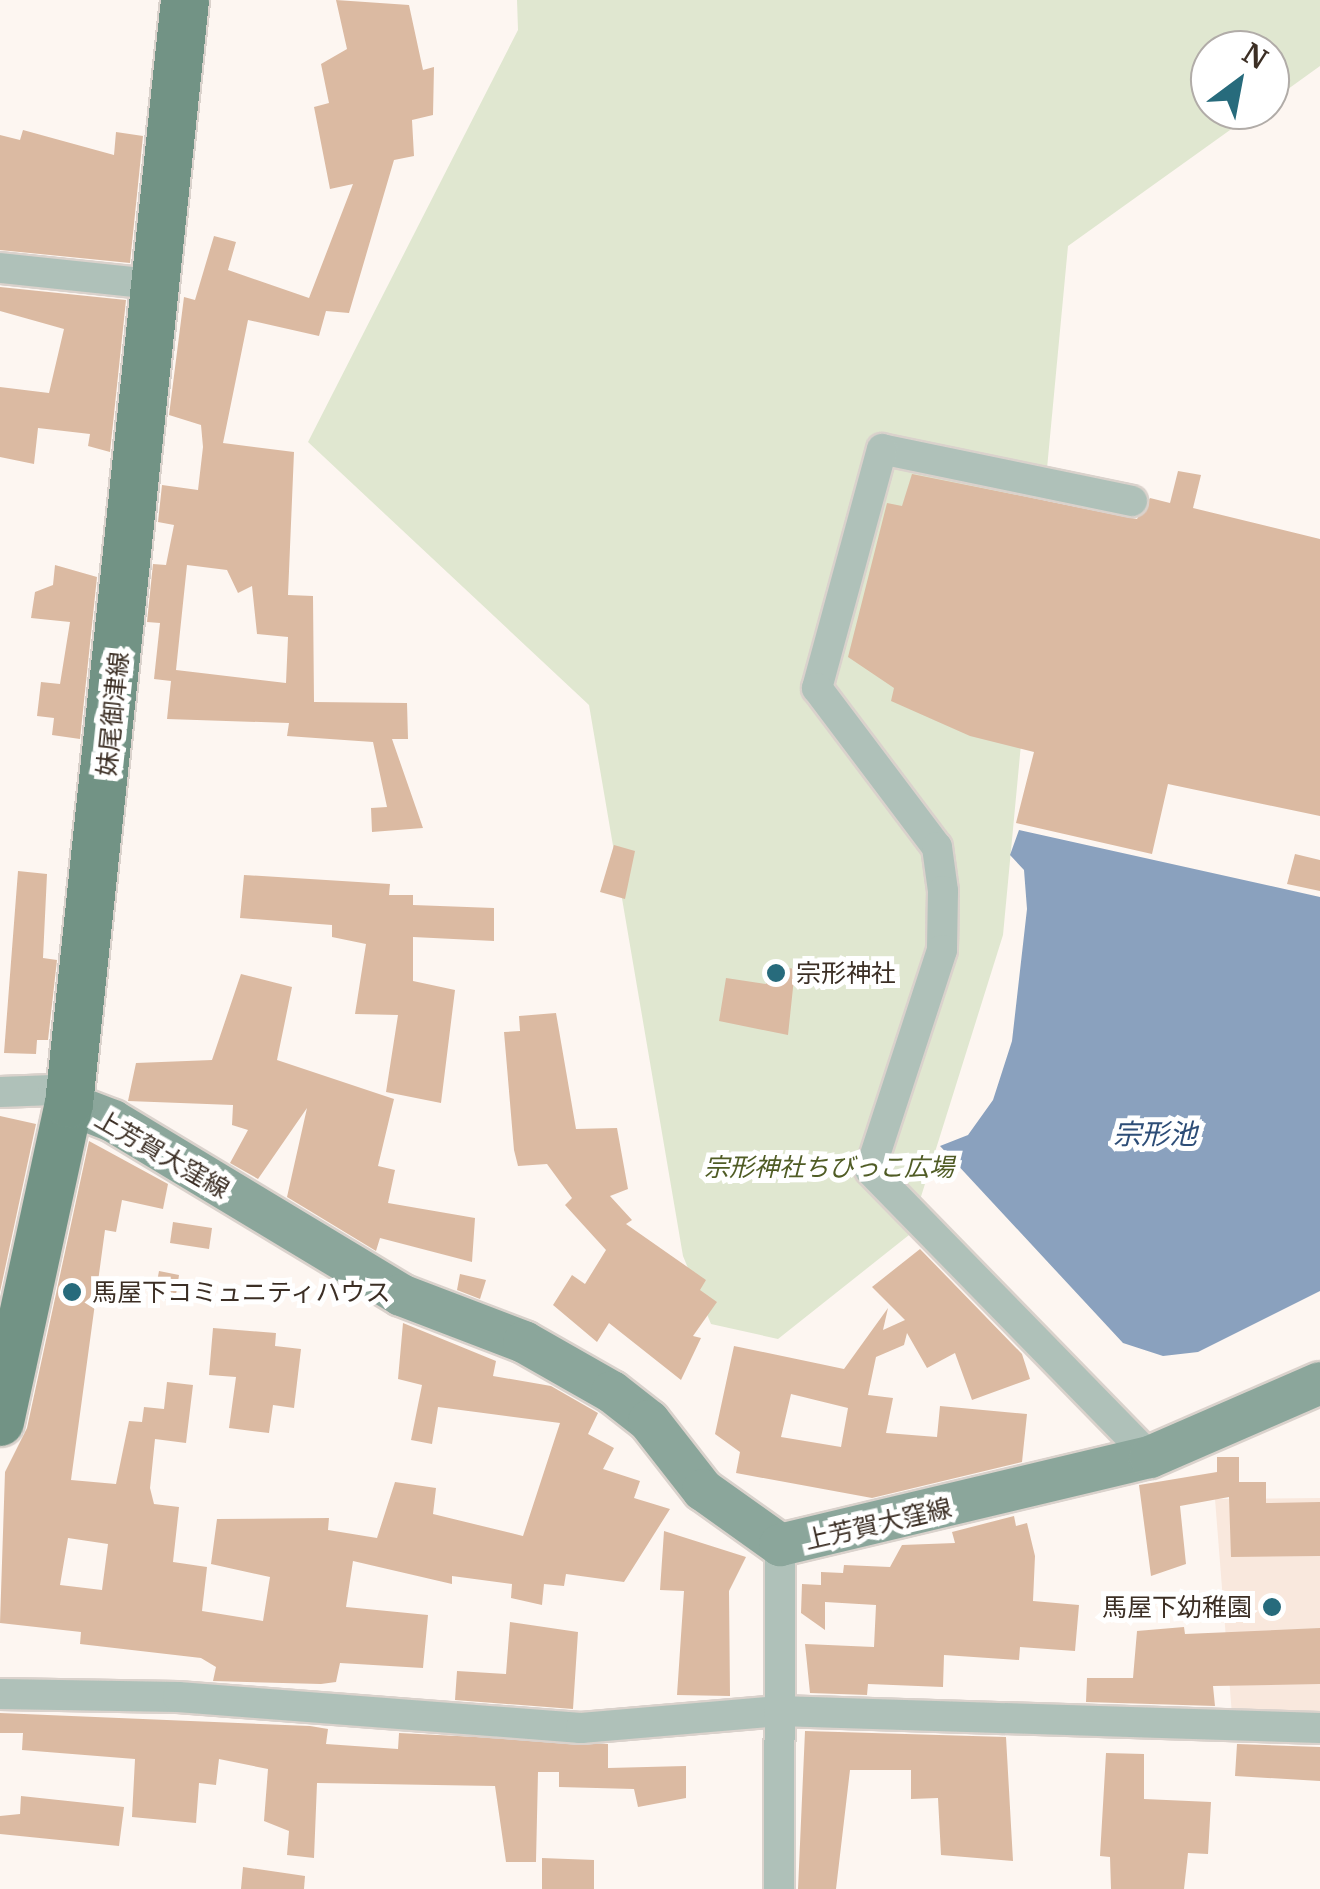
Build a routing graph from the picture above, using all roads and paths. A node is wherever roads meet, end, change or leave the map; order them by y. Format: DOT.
graph roads {
  1 [pos="186,0"];
  2 [pos="0,268"];
  3 [pos="162,286"];
  4 [pos="1132,501"];
  5 [pos="0,1092"];
  6 [pos="69,1104"];
  7 [pos="1320,1383"];
  8 [pos="0,1422"];
  9 [pos="1150,1457"];
  10 [pos="780,1545"];
  11 [pos="0,1694"];
  12 [pos="779,1711"];
  13 [pos="1320,1728"];
  14 [pos="779,1889"];
  1 -- 3 [label="main road, 妹尾御津線"];
  2 -- 3 [label="street"];
  3 -- 6 [label="main road, 妹尾御津線"];
  4 -- 9 [label="street"];
  5 -- 6 [label="street"];
  6 -- 8 [label="main road, 妹尾御津線"];
  6 -- 10 [label="main road, 上芳賀大窪線"];
  7 -- 9 [label="main road, 上芳賀大窪線"];
  9 -- 10 [label="main road, 上芳賀大窪線"];
  10 -- 12 [label="street"];
  11 -- 12 [label="street"];
  12 -- 13 [label="street"];
  12 -- 14 [label="street"];
}
